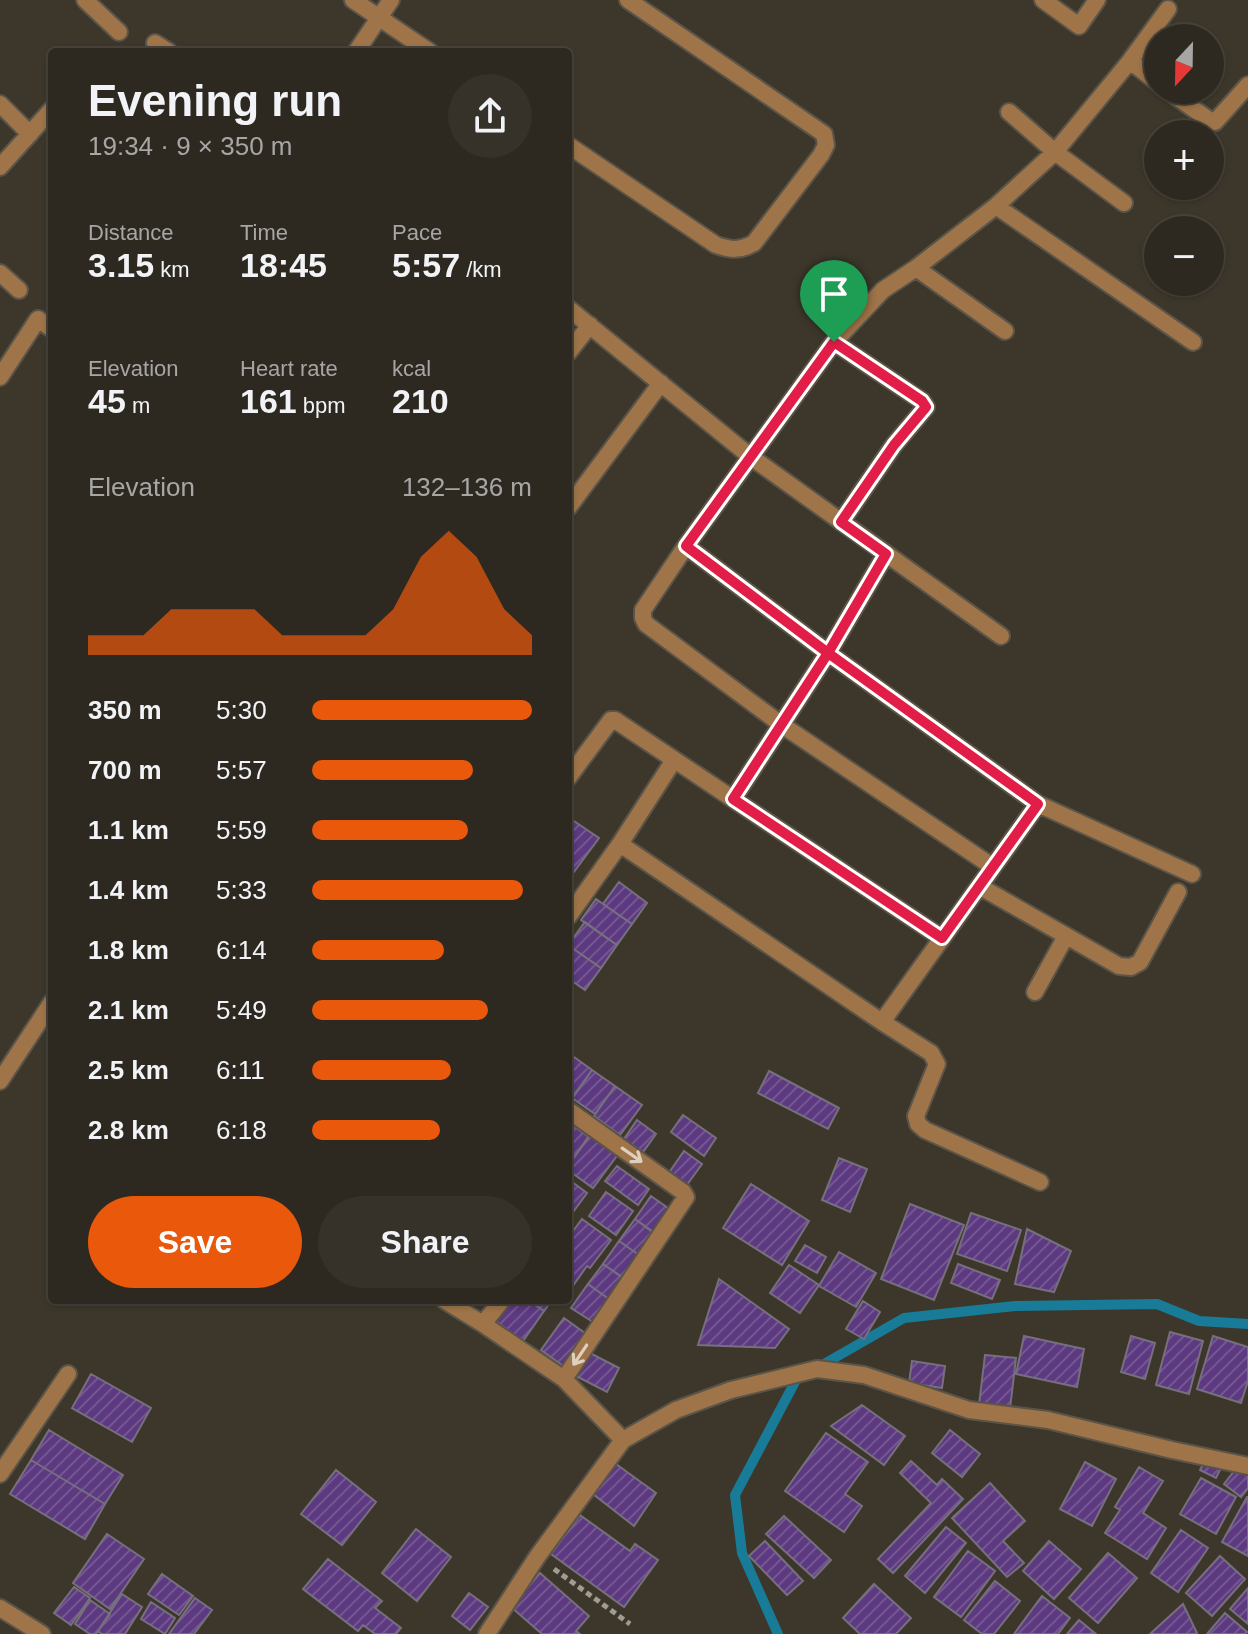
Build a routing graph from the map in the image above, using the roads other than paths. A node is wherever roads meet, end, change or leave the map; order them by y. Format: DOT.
graph roads {
  1 [pos="85,0"];
  2 [pos="353,0"];
  3 [pos="391,0"];
  4 [pos="628,0"];
  5 [pos="1043,0"];
  6 [pos="1097,0"];
  7 [pos="1168,9"];
  8 [pos="379,17"];
  9 [pos="119,32"];
  10 [pos="359,48"];
  11 [pos="424,48"];
  12 [pos="1130,61"];
  13 [pos="1144,72"];
  14 [pos="1248,85"];
  15 [pos="0,104"];
  16 [pos="1186,104"];
  17 [pos="1009,112"];
  18 [pos="48,114"];
  19 [pos="30,134"];
  20 [pos="572,148"];
  21 [pos="1055,152"];
  22 [pos="0,167"];
  23 [pos="1124,203"];
  24 [pos="996,206"];
  25 [pos="916,268"];
  26 [pos="0,273"];
  27 [pos="19,290"];
  28 [pos="572,311"];
  29 [pos="590,325"];
  30 [pos="48,326"];
  31 [pos="1005,331"];
  32 [pos="834,342"];
  33 [pos="1193,342"];
  34 [pos="572,348"];
  35 [pos="0,377"];
  36 [pos="661,383"];
  37 [pos="751,457"];
  38 [pos="572,503"];
  39 [pos="841,522"];
  40 [pos="686,546"];
  41 [pos="886,554"];
  42 [pos="1001,636"];
  43 [pos="828,653"];
  44 [pos="782,725"];
  45 [pos="674,760"];
  46 [pos="572,773"];
  47 [pos="733,799"];
  48 [pos="1038,804"];
  49 [pos="620,844"];
  50 [pos="993,867"];
  51 [pos="1192,874"];
  52 [pos="979,886"];
  53 [pos="1178,892"];
  54 [pos="572,911"];
  55 [pos="1066,936"];
  56 [pos="942,938"];
  57 [pos="1035,992"];
  58 [pos="48,1008"];
  59 [pos="882,1022"];
  60 [pos="0,1081"];
  61 [pos="572,1113"];
  62 [pos="1040,1182"];
  63 [pos="450,1304"];
  64 [pos="499,1304"];
  65 [pos="483,1324"];
  66 [pos="68,1374"];
  67 [pos="564,1379"];
  68 [pos="623,1440"];
  69 [pos="1248,1466"];
  70 [pos="0,1474"];
  71 [pos="0,1608"];
  72 [pos="42,1634"];
  73 [pos="487,1634"];
  1 -- 9 [label="street"];
  2 -- 8 [label="street"];
  3 -- 8 [label="street"];
  4 -- 20 [label="street"];
  5 -- 6 [label="street"];
  7 -- 12 [label="street"];
  8 -- 10 [label="street"];
  8 -- 11 [label="street"];
  12 -- 13 [label="street"];
  12 -- 21 [label="street"];
  14 -- 16 [label="street"];
  15 -- 19 [label="street"];
  17 -- 21 [label="street"];
  18 -- 19 [label="street"];
  19 -- 22 [label="street"];
  21 -- 23 [label="street"];
  21 -- 24 [label="street"];
  24 -- 25 [label="street"];
  24 -- 33 [label="street"];
  25 -- 31 [label="street"];
  25 -- 32 [label="street"];
  26 -- 27 [label="street"];
  28 -- 29 [label="street"];
  29 -- 34 [label="street"];
  29 -- 36 [label="street"];
  30 -- 35 [label="street"];
  32 -- 37 [label="street"];
  32 -- 39 [label="street"];
  36 -- 37 [label="street"];
  36 -- 38 [label="street"];
  37 -- 39 [label="street"];
  37 -- 40 [label="street"];
  39 -- 41 [label="street"];
  40 -- 43 [label="street"];
  40 -- 44 [label="street"];
  41 -- 42 [label="street"];
  41 -- 43 [label="street"];
  43 -- 44 [label="street"];
  43 -- 48 [label="street"];
  44 -- 47 [label="street"];
  44 -- 50 [label="street"];
  45 -- 46 [label="street"];
  45 -- 47 [label="street"];
  45 -- 49 [label="street"];
  47 -- 56 [label="street"];
  48 -- 50 [label="street"];
  48 -- 51 [label="street"];
  49 -- 54 [label="street"];
  49 -- 59 [label="street"];
  50 -- 52 [label="street"];
  52 -- 55 [label="street"];
  52 -- 56 [label="street"];
  53 -- 55 [label="street"];
  55 -- 57 [label="street"];
  56 -- 59 [label="street"];
  58 -- 60 [label="street"];
  59 -- 62 [label="street"];
  61 -- 67 [label="street, one-way"];
  63 -- 65 [label="street"];
  64 -- 65 [label="street"];
  65 -- 67 [label="street"];
  66 -- 70 [label="street"];
  67 -- 68 [label="street"];
  68 -- 69 [label="street"];
  68 -- 73 [label="street"];
  71 -- 72 [label="street"];
}
